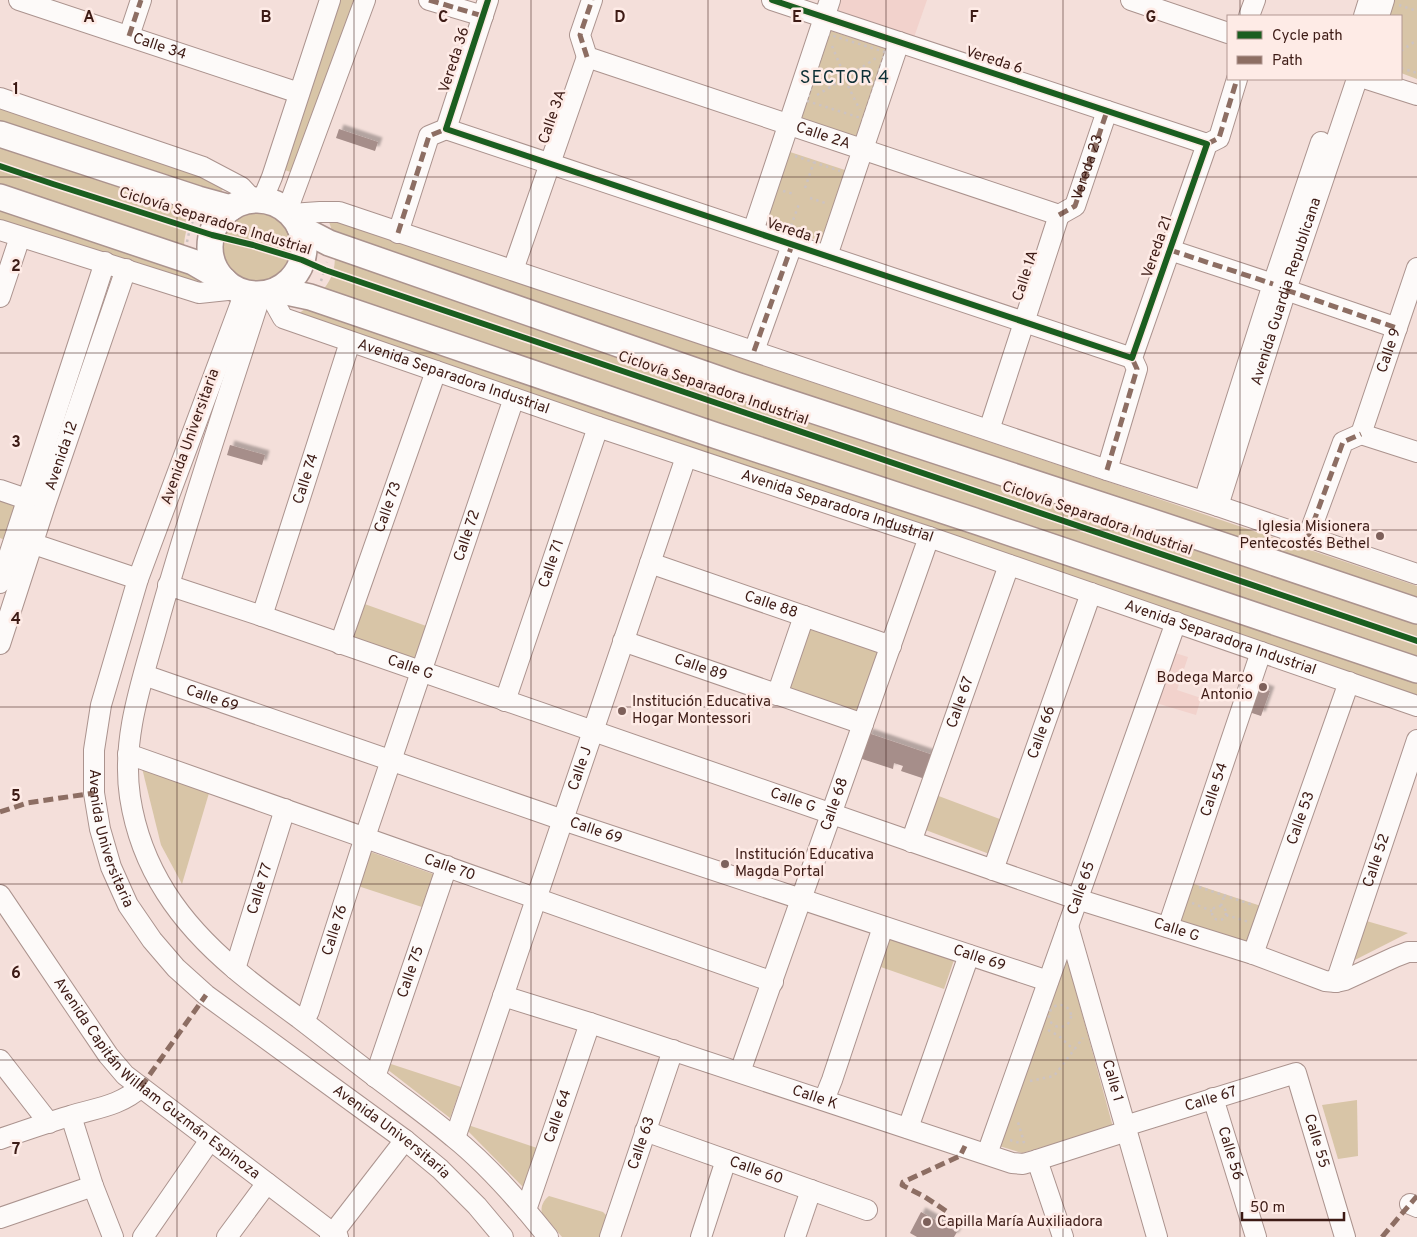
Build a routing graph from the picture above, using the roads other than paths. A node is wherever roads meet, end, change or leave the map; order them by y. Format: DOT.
graph roads {
  1 [pos="19,0"];
  2 [pos="141,0"];
  3 [pos="365,0"];
  4 [pos="429,0"];
  5 [pos="592,0"];
  6 [pos="772,0"];
  7 [pos="1134,0"];
  8 [pos="1254,0"];
  9 [pos="1369,0"];
  10 [pos="326,1"];
  11 [pos="1391,2"];
  12 [pos="485,8"];
  13 [pos="1249,15"];
  14 [pos="1364,15"];
  15 [pos="1380,15"];
  16 [pos="827,17"];
  17 [pos="1227,32"];
  18 [pos="129,36"];
  19 [pos="899,42"];
  20 [pos="587,57"];
  21 [pos="1237,80"];
  22 [pos="1343,80"];
  23 [pos="1357,80"];
  24 [pos="1370,80"];
  25 [pos="299,93"];
  26 [pos="1417,95"];
  27 [pos="0,98"];
  28 [pos="1107,111"];
  29 [pos="788,125"];
  30 [pos="446,129"];
  31 [pos="0,134"];
  32 [pos="1207,144"];
  33 [pos="863,150"];
  34 [pos="550,164"];
  35 [pos="0,196"];
  36 [pos="249,203"];
  37 [pos="1059,215"];
  38 [pos="293,218"];
  39 [pos="0,230"];
  40 [pos="752,231"];
  41 [pos="398,233"];
  42 [pos="791,236"];
  43 [pos="20,237"];
  44 [pos="1170,250"];
  45 [pos="827,256"];
  46 [pos="105,262"];
  47 [pos="1417,268"];
  48 [pos="126,269"];
  49 [pos="513,270"];
  50 [pos="1280,287"];
  51 [pos="252,290"];
  52 [pos="0,297"];
  53 [pos="1024,322"];
  54 [pos="1397,328"];
  55 [pos="350,342"];
  56 [pos="754,351"];
  57 [pos="1132,358"];
  58 [pos="436,371"];
  59 [pos="514,398"];
  60 [pos="598,427"];
  61 [pos="989,430"];
  62 [pos="1361,434"];
  63 [pos="1417,452"];
  64 [pos="686,457"];
  65 [pos="1106,470"];
  66 [pos="0,490"];
  67 [pos="36,502"];
  68 [pos="1211,504"];
  69 [pos="929,537"];
  70 [pos="1308,537"];
  71 [pos="17,549"];
  72 [pos="650,563"];
  73 [pos="1009,565"];
  74 [pos="1417,574"];
  75 [pos="138,579"];
  76 [pos="0,583"];
  77 [pos="168,585"];
  78 [pos="1091,593"];
  79 [pos="1417,611"];
  80 [pos="262,616"];
  81 [pos="804,616"];
  82 [pos="1176,622"];
  83 [pos="623,641"];
  84 [pos="0,644"];
  85 [pos="340,644"];
  86 [pos="891,646"];
  87 [pos="1261,652"];
  88 [pos="1417,670"];
  89 [pos="421,672"];
  90 [pos="144,675"];
  91 [pos="1348,682"];
  92 [pos="777,695"];
  93 [pos="505,701"];
  94 [pos="1417,706"];
  95 [pos="863,724"];
  96 [pos="593,731"];
  97 [pos="1417,740"];
  98 [pos="128,754"];
  99 [pos="392,761"];
  100 [pos="285,809"];
  101 [pos="832,814"];
  102 [pos="563,820"];
  103 [pos="366,837"];
  104 [pos="911,842"];
  105 [pos="447,866"];
  106 [pos="993,870"];
  107 [pos="0,895"];
  108 [pos="536,898"];
  109 [pos="1077,899"];
  110 [pos="802,900"];
  111 [pos="1068,926"];
  112 [pos="883,927"];
  113 [pos="1168,928"];
  114 [pos="1417,952"];
  115 [pos="1253,954"];
  116 [pos="969,955"];
  117 [pos="235,969"];
  118 [pos="1048,981"];
  119 [pos="772,982"];
  120 [pos="1336,982"];
  121 [pos="503,996"];
  122 [pos="304,1021"];
  123 [pos="590,1023"];
  124 [pos="673,1050"];
  125 [pos="0,1060"];
  126 [pos="740,1072"];
  127 [pos="1296,1073"];
  128 [pos="375,1077"];
  129 [pos="140,1087"];
  130 [pos="1213,1098"];
  131 [pos="824,1100"];
  132 [pos="70,1116"];
  133 [pos="49,1123"];
  134 [pos="908,1128"];
  135 [pos="1126,1128"];
  136 [pos="645,1131"];
  137 [pos="455,1138"];
  138 [pos="0,1139"];
  139 [pos="210,1140"];
  140 [pos="405,1140"];
  141 [pos="987,1154"];
  142 [pos="726,1160"];
  143 [pos="1037,1160"];
  144 [pos="267,1183"];
  145 [pos="93,1186"];
  146 [pos="811,1190"];
  147 [pos="526,1210"];
  148 [pos="867,1210"];
  149 [pos="0,1218"];
  150 [pos="334,1236"];
  151 [pos="113,1237"];
  152 [pos="143,1237"];
  153 [pos="227,1237"];
  154 [pos="503,1237"];
  155 [pos="548,1237"];
  156 [pos="610,1237"];
  157 [pos="701,1237"];
  158 [pos="795,1237"];
  159 [pos="1063,1237"];
  160 [pos="1158,1237"];
  161 [pos="1256,1237"];
  162 [pos="1345,1237"];
  1 -- 18 [label="street, Calle 34"];
  2 -- 18 [label="street"];
  3 -- 38 [label="street"];
  4 -- 12 [label="street"];
  5 -- 20 [label="street"];
  6 -- 16 [label="street, Vereda 6"];
  7 -- 17 [label="street"];
  8 -- 13 [label="street"];
  9 -- 14 [label="street"];
  10 -- 25 [label="street"];
  11 -- 15 [label="street"];
  12 -- 30 [label="street, Vereda 36"];
  16 -- 19 [label="street, Vereda 6"];
  16 -- 29 [label="street"];
  18 -- 25 [label="street, Calle 34"];
  19 -- 28 [label="street, Vereda 6"];
  19 -- 33 [label="street"];
  20 -- 29 [label="street, Calle 2A"];
  20 -- 34 [label="street, Calle 3A"];
  21 -- 32 [label="street, Vereda 21"];
  22 -- 50 [label="street, Avenida Guardia Republicana"];
  23 -- 50 [label="street, Avenida Guardia Republicana"];
  24 -- 26 [label="street"];
  25 -- 36 [label="street"];
  27 -- 36 [label="street"];
  28 -- 32 [label="street, Vereda 6"];
  28 -- 37 [label="street, Vereda 23"];
  29 -- 33 [label="street, Calle 2A"];
  29 -- 40 [label="street"];
  30 -- 34 [label="street, Vereda 1"];
  30 -- 41 [label="street"];
  31 -- 36 [label="main road"];
  32 -- 44 [label="street, Vereda 21"];
  33 -- 37 [label="street, Calle 2A"];
  33 -- 45 [label="street"];
  34 -- 40 [label="street, Vereda 1"];
  34 -- 49 [label="street, Calle 3A"];
  35 -- 51 [label="main road, Avenida Separadora Industrial"];
  36 -- 38 [label="main road"];
  36 -- 51 [label="main road"];
  37 -- 53 [label="street, Calle 1A"];
  38 -- 41 [label="street"];
  38 -- 51 [label="main road"];
  38 -- 79 [label="main road"];
  39 -- 43 [label="street, Avenida Separadora Industrial"];
  40 -- 42 [label="street, Vereda 1"];
  41 -- 49 [label="street"];
  42 -- 45 [label="street, Vereda 1"];
  42 -- 56 [label="street"];
  43 -- 46 [label="street, Avenida Separadora Industrial"];
  43 -- 52 [label="street"];
  44 -- 50 [label="street"];
  44 -- 57 [label="street, Vereda 21"];
  45 -- 53 [label="street, Vereda 1"];
  46 -- 48 [label="street, Avenida Separadora Industrial"];
  46 -- 67 [label="street, Avenida 12"];
  47 -- 54 [label="street, Calle 9"];
  48 -- 51 [label="street, Avenida Separadora Industrial"];
  48 -- 67 [label="street, Avenida 12"];
  49 -- 56 [label="street"];
  50 -- 54 [label="street"];
  50 -- 68 [label="street, Avenida Guardia Republicana"];
  51 -- 55 [label="street, Avenida Separadora Industrial"];
  51 -- 75 [label="street, Avenida Universitaria"];
  51 -- 77 [label="street, Avenida Universitaria"];
  51 -- 88 [label="main road, Avenida Separadora Industrial"];
  53 -- 57 [label="street, Vereda 1"];
  53 -- 61 [label="street, Calle 1A"];
  54 -- 62 [label="street, Calle 9"];
  55 -- 58 [label="street, Avenida Separadora Industrial"];
  55 -- 80 [label="street, Calle 74"];
  56 -- 61 [label="street"];
  57 -- 65 [label="street, Vereda 21"];
  58 -- 59 [label="street, Avenida Separadora Industrial"];
  58 -- 85 [label="street, Calle 73"];
  59 -- 60 [label="street, Avenida Separadora Industrial"];
  59 -- 89 [label="street, Calle 72"];
  60 -- 64 [label="street, Avenida Separadora Industrial"];
  60 -- 93 [label="street, Calle 71"];
  61 -- 65 [label="street"];
  62 -- 63 [label="street"];
  62 -- 70 [label="street"];
  64 -- 69 [label="street, Avenida Separadora Industrial"];
  64 -- 72 [label="street, Calle J"];
  65 -- 68 [label="street"];
  66 -- 67 [label="street"];
  67 -- 71 [label="street, Avenida 12"];
  68 -- 70 [label="street"];
  69 -- 73 [label="street, Avenida Separadora Industrial"];
  69 -- 86 [label="street, Calle 68"];
  70 -- 74 [label="street"];
  71 -- 75 [label="street"];
  71 -- 76 [label="street, Avenida 12"];
  71 -- 84 [label="street, Avenida 12"];
  72 -- 81 [label="street, Calle 88"];
  72 -- 83 [label="street, Calle J"];
  73 -- 78 [label="street, Avenida Separadora Industrial"];
  73 -- 104 [label="street, Calle 67"];
  75 -- 140 [label="street, Avenida Universitaria"];
  77 -- 80 [label="street, Calle G"];
  77 -- 90 [label="street, Avenida Universitaria"];
  78 -- 82 [label="street, Avenida Separadora Industrial"];
  78 -- 106 [label="street, Calle 66"];
  80 -- 85 [label="street, Calle G"];
  81 -- 86 [label="street, Calle 88"];
  81 -- 92 [label="street"];
  82 -- 87 [label="street, Avenida Separadora Industrial"];
  82 -- 109 [label="street, Calle 65"];
  83 -- 92 [label="street, Calle 89"];
  83 -- 96 [label="street, Calle J"];
  85 -- 89 [label="street, Calle G"];
  86 -- 95 [label="street, Calle 68"];
  87 -- 91 [label="street, Avenida Separadora Industrial"];
  87 -- 113 [label="street, Calle 54"];
  89 -- 93 [label="street, Calle G"];
  89 -- 99 [label="street, Calle 72"];
  90 -- 98 [label="street, Avenida Universitaria"];
  90 -- 99 [label="street, Calle 69"];
  91 -- 94 [label="street, Avenida Separadora Industrial"];
  91 -- 115 [label="street, Calle 53"];
  92 -- 95 [label="street, Calle 89"];
  93 -- 96 [label="street, Calle G"];
  95 -- 101 [label="street, Calle 68"];
  96 -- 101 [label="street, Calle G"];
  96 -- 102 [label="street, Calle J"];
  97 -- 120 [label="street, Calle 52"];
  98 -- 100 [label="street, Calle 70"];
  98 -- 117 [label="street, Avenida Universitaria"];
  99 -- 102 [label="street, Calle 69"];
  99 -- 103 [label="street, Calle 76"];
  100 -- 103 [label="street, Calle 70"];
  100 -- 117 [label="street, Calle 77"];
  101 -- 104 [label="street, Calle G"];
  101 -- 110 [label="street, Calle 68"];
  102 -- 108 [label="street, Calle J"];
  102 -- 110 [label="street, Calle 69"];
  103 -- 105 [label="street, Calle 70"];
  103 -- 122 [label="street, Calle 76"];
  104 -- 106 [label="street, Calle G"];
  105 -- 108 [label="street, Calle 70"];
  105 -- 128 [label="street, Calle 75"];
  106 -- 109 [label="street, Calle G"];
  107 -- 129 [label="street, Avenida Capitán William Guzmán Espinoza"];
  108 -- 119 [label="street, Calle 70"];
  108 -- 121 [label="street, Calle J"];
  109 -- 111 [label="street, Calle 65"];
  109 -- 113 [label="street, Calle G"];
  110 -- 112 [label="street, Calle 69"];
  110 -- 119 [label="street, Calle 68"];
  111 -- 118 [label="street, Calle 65"];
  111 -- 135 [label="street, Calle 1"];
  112 -- 116 [label="street, Calle 69"];
  112 -- 131 [label="street"];
  113 -- 115 [label="street, Calle G"];
  114 -- 120 [label="street"];
  115 -- 120 [label="street, Calle G"];
  116 -- 118 [label="street, Calle 69"];
  116 -- 134 [label="street"];
  117 -- 122 [label="street, Avenida Universitaria"];
  118 -- 141 [label="street, Calle 65"];
  119 -- 126 [label="street, Calle 68"];
  121 -- 123 [label="street, Calle K"];
  121 -- 137 [label="street, Calle J"];
  122 -- 128 [label="street, Avenida Universitaria"];
  123 -- 124 [label="street, Calle K"];
  123 -- 147 [label="street, Calle 64"];
  124 -- 126 [label="street, Calle K"];
  124 -- 136 [label="street, Calle 63"];
  125 -- 133 [label="street"];
  126 -- 131 [label="street, Calle K"];
  127 -- 130 [label="street, Calle 67"];
  127 -- 162 [label="street, Calle 55"];
  128 -- 137 [label="street, Avenida Universitaria"];
  129 -- 132 [label="street"];
  129 -- 139 [label="street, Avenida Capitán William Guzmán Espinoza"];
  130 -- 135 [label="street, Calle 67"];
  130 -- 161 [label="street, Calle 56"];
  131 -- 134 [label="street, Calle K"];
  132 -- 133 [label="street"];
  132 -- 145 [label="street"];
  133 -- 138 [label="street"];
  134 -- 141 [label="street, Calle K"];
  135 -- 143 [label="street, Calle K"];
  135 -- 160 [label="street, Calle 1"];
  136 -- 142 [label="street, Calle 60"];
  136 -- 156 [label="street, Calle 63"];
  137 -- 147 [label="street, Avenida Universitaria"];
  139 -- 144 [label="street, Avenida Capitán William Guzmán Espinoza"];
  139 -- 152 [label="street"];
  140 -- 150 [label="street"];
  140 -- 154 [label="street, Avenida Universitaria"];
  141 -- 143 [label="street, Calle K"];
  142 -- 146 [label="street, Calle 60"];
  142 -- 157 [label="street"];
  143 -- 159 [label="street"];
  144 -- 150 [label="street, Avenida Capitán William Guzmán Espinoza"];
  144 -- 153 [label="street"];
  145 -- 149 [label="street"];
  145 -- 151 [label="street"];
  146 -- 148 [label="street, Calle 60"];
  146 -- 158 [label="street"];
  147 -- 155 [label="street, Avenida Universitaria"];
}
